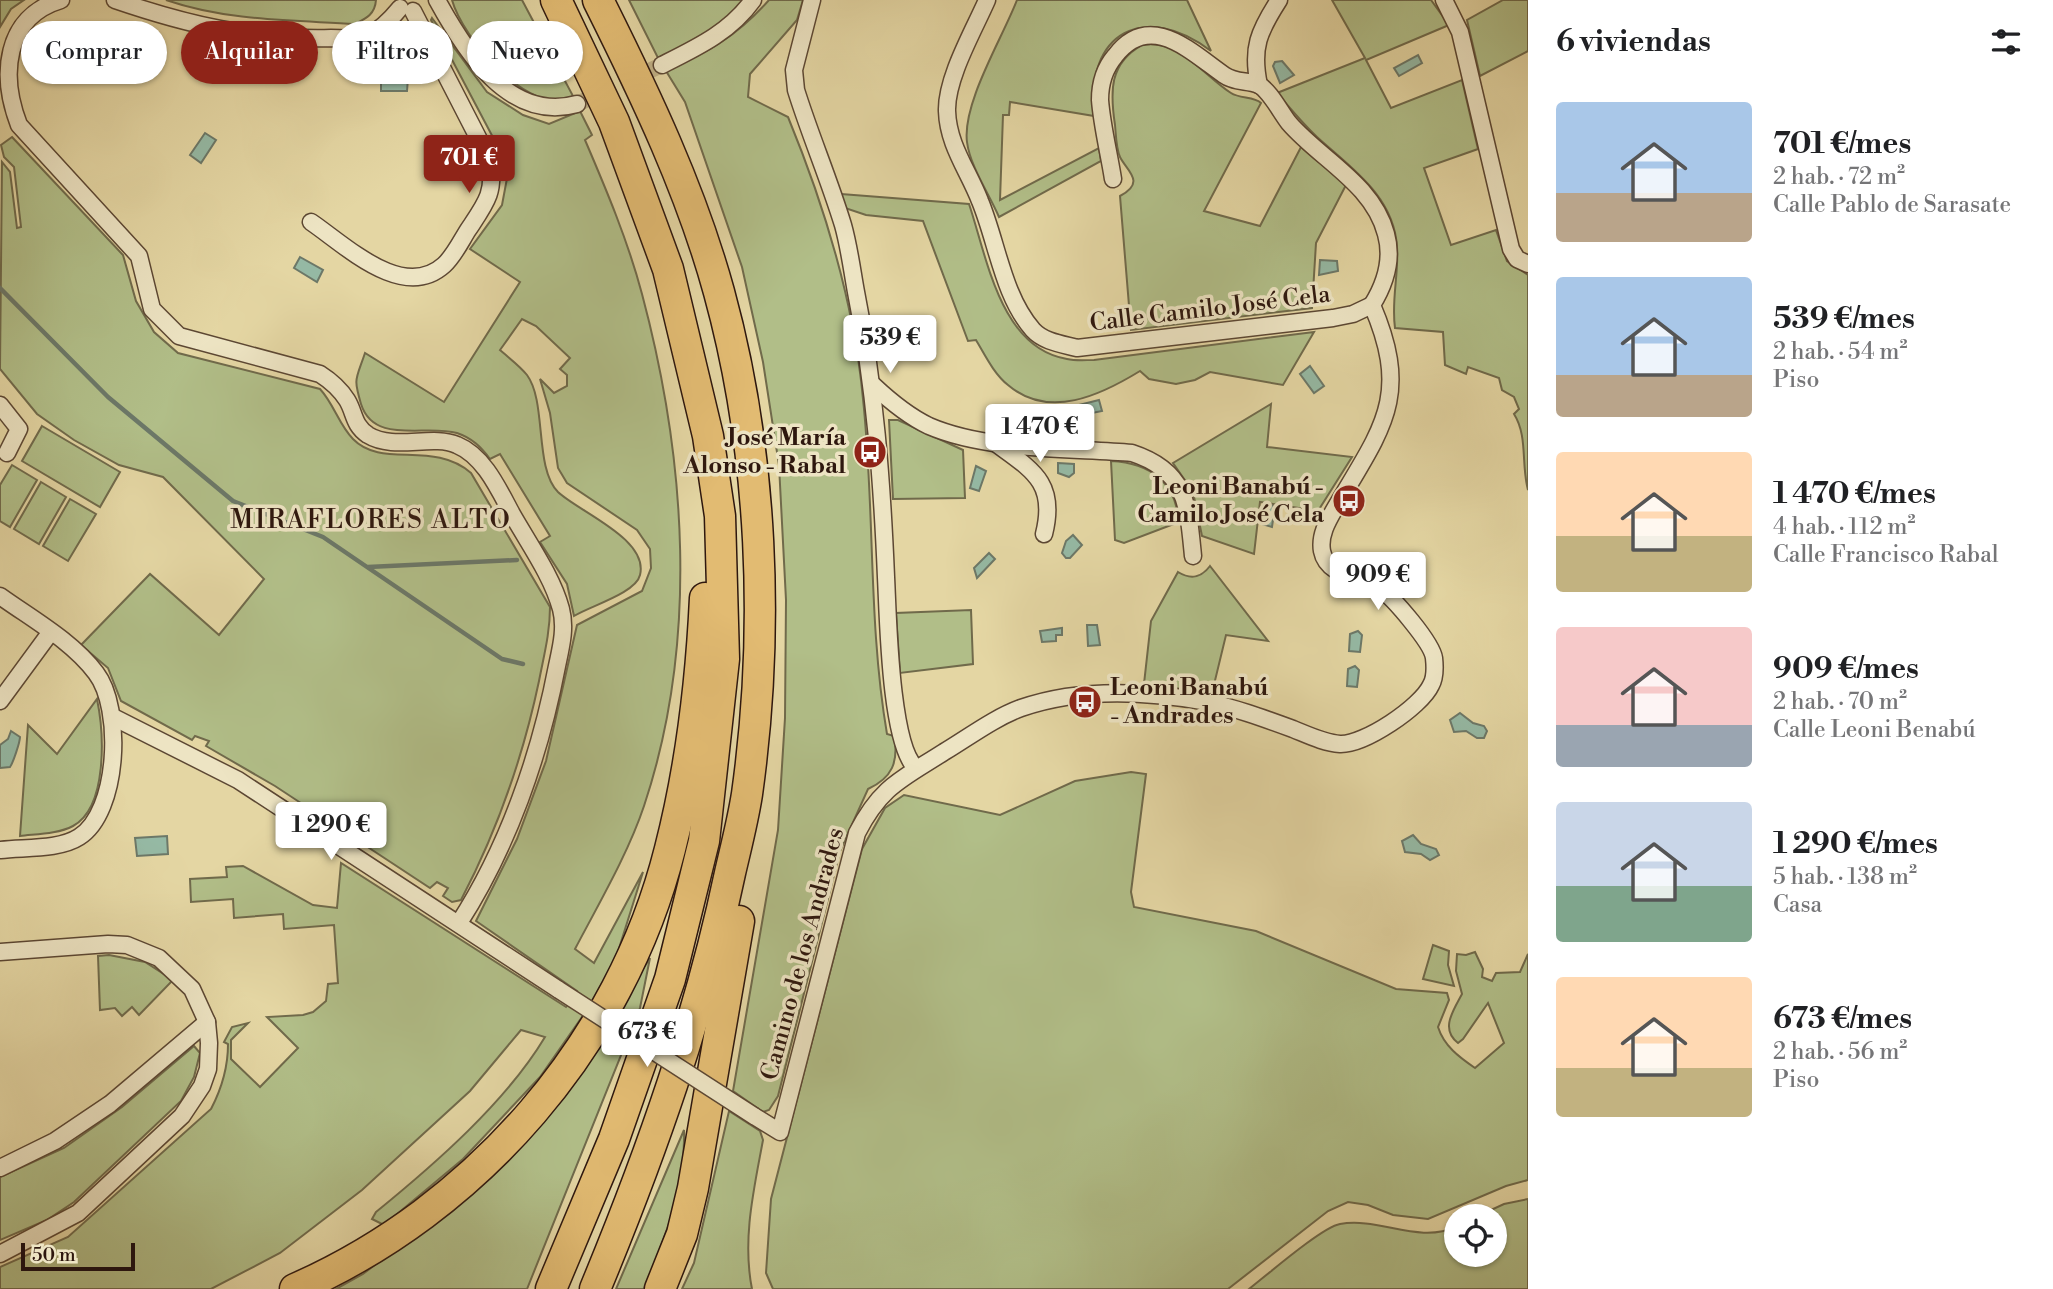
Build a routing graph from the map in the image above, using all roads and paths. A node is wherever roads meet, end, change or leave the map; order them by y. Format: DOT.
graph roads {
  1 [pos="61,0"];
  2 [pos="115,0"];
  3 [pos="435,0"];
  4 [pos="556,0"];
  5 [pos="598,0"];
  6 [pos="753,0"];
  7 [pos="812,0"];
  8 [pos="987,0"];
  9 [pos="1279,0"];
  10 [pos="1444,0"];
  11 [pos="402,6"];
  12 [pos="662,65"];
  13 [pos="1259,86"];
  14 [pos="577,104"];
  15 [pos="1113,179"];
  16 [pos="311,222"];
  17 [pos="1528,264"];
  18 [pos="1372,305"];
  19 [pos="873,385"];
  20 [pos="0,405"];
  21 [pos="994,442"];
  22 [pos="7,453"];
  23 [pos="713,473"];
  24 [pos="1044,534"];
  25 [pos="1193,556"];
  26 [pos="0,596"];
  27 [pos="50,632"];
  28 [pos="0,701"];
  29 [pos="113,717"];
  30 [pos="916,768"];
  31 [pos="747,796"];
  32 [pos="0,850"];
  33 [pos="460,923"];
  34 [pos="0,953"];
  35 [pos="207,1022"];
  36 [pos="0,1168"];
  37 [pos="0,1254"];
  38 [pos="295,1289"];
  39 [pos="551,1289"];
  40 [pos="595,1289"];
  41 [pos="660,1289"];
  1 -- 33 [label="street"];
  2 -- 11 [label="street"];
  3 -- 11 [label="street"];
  3 -- 14 [label="street"];
  4 -- 23 [label="highway"];
  5 -- 31 [label="highway"];
  6 -- 12 [label="street"];
  7 -- 19 [label="street"];
  8 -- 18 [label="street, Calle Camilo José Cela"];
  9 -- 13 [label="street"];
  10 -- 17 [label="street"];
  11 -- 16 [label="street"];
  13 -- 15 [label="street"];
  13 -- 18 [label="street"];
  18 -- 30 [label="street, Camino de los Andrades"];
  19 -- 21 [label="street"];
  19 -- 30 [label="street"];
  20 -- 22 [label="street"];
  21 -- 24 [label="street"];
  21 -- 25 [label="street"];
  23 -- 38 [label="highway"];
  23 -- 39 [label="highway"];
  26 -- 27 [label="street"];
  27 -- 28 [label="street"];
  27 -- 29 [label="street"];
  29 -- 32 [label="street"];
  29 -- 33 [label="street"];
  30 -- 33 [label="street, Camino de los Andrades, bridge"];
  31 -- 40 [label="highway"];
  31 -- 41 [label="highway"];
  34 -- 35 [label="street"];
  35 -- 36 [label="street"];
  35 -- 37 [label="street"];
}
